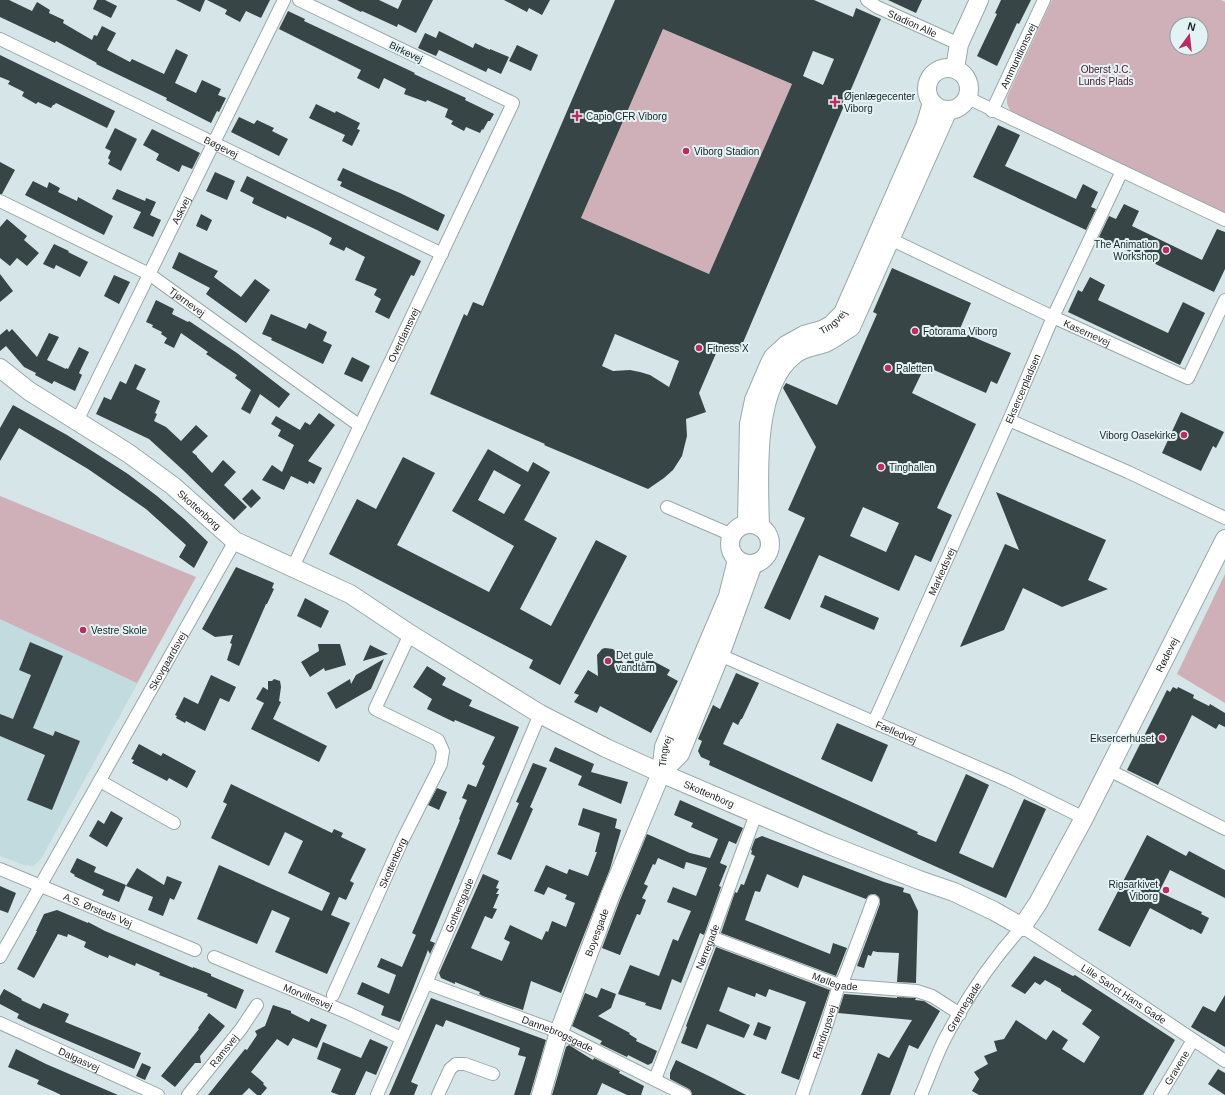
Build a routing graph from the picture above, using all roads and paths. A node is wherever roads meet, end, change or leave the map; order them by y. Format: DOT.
graph roads {
  1 [pos="284,0"];
  2 [pos="299,0"];
  3 [pos="867,0"];
  4 [pos="979,0"];
  5 [pos="1044,0"];
  6 [pos="0,39"];
  7 [pos="959,44"];
  8 [pos="955,68"];
  9 [pos="968,98"];
  10 [pos="513,103"];
  11 [pos="940,107"];
  12 [pos="992,111"];
  13 [pos="214,143"];
  14 [pos="1122,172"];
  15 [pos="0,201"];
  16 [pos="1225,220"];
  17 [pos="884,236"];
  18 [pos="442,254"];
  19 [pos="149,274"];
  20 [pos="1225,300"];
  21 [pos="1053,317"];
  22 [pos="0,368"];
  23 [pos="1009,420"];
  24 [pos="77,421"];
  25 [pos="360,426"];
  26 [pos="666,507"];
  27 [pos="1225,518"];
  28 [pos="753,526"];
  29 [pos="732,535"];
  30 [pos="1225,539"];
  31 [pos="235,541"];
  32 [pos="745,562"];
  33 [pos="293,567"];
  34 [pos="410,634"];
  35 [pos="714,652"];
  36 [pos="540,714"];
  37 [pos="874,722"];
  38 [pos="1109,770"];
  39 [pos="661,773"];
  40 [pos="100,781"];
  41 [pos="756,814"];
  42 [pos="1084,818"];
  43 [pos="174,823"];
  44 [pos="1225,829"];
  45 [pos="0,869"];
  46 [pos="40,885"];
  47 [pos="873,901"];
  48 [pos="1022,927"];
  49 [pos="711,937"];
  50 [pos="196,950"];
  51 [pos="0,957"];
  52 [pos="214,957"];
  53 [pos="426,983"];
  54 [pos="839,985"];
  55 [pos="333,995"];
  56 [pos="256,1005"];
  57 [pos="960,1014"];
  58 [pos="0,1023"];
  59 [pos="559,1032"];
  60 [pos="401,1038"];
  61 [pos="1193,1040"];
  62 [pos="1225,1061"];
  63 [pos="493,1074"];
  64 [pos="655,1079"];
  65 [pos="158,1095"];
  66 [pos="188,1095"];
  67 [pos="377,1095"];
  68 [pos="438,1095"];
  69 [pos="541,1095"];
  70 [pos="685,1095"];
  71 [pos="802,1095"];
  72 [pos="921,1095"];
  73 [pos="1160,1095"];
  1 -- 13 [label="street, Askvej"];
  2 -- 10 [label="street, Birkevej"];
  3 -- 7 [label="street, Stadion Alle"];
  4 -- 7 [label="street"];
  5 -- 12 [label="street, Ammunitionsvej"];
  6 -- 13 [label="street, Bøgevej"];
  7 -- 8 [label="street"];
  8 -- 9 [label="street"];
  8 -- 11 [label="street"];
  9 -- 11 [label="street"];
  9 -- 12 [label="street"];
  10 -- 18 [label="street, Overdamsvej"];
  11 -- 17 [label="street, Tingvej"];
  12 -- 14 [label="street"];
  13 -- 18 [label="street, Bøgevej"];
  13 -- 19 [label="street, Askvej"];
  14 -- 16 [label="street"];
  14 -- 21 [label="street, Kasernevej"];
  15 -- 19 [label="street, Tjørnevej"];
  17 -- 21 [label="street"];
  17 -- 28 [label="street, Tingvej"];
  18 -- 25 [label="street, Overdamsvej"];
  19 -- 24 [label="street, Askvej"];
  19 -- 25 [label="street, Tjørnevej"];
  20 -- 21 [label="street, Kasernevej"];
  21 -- 23 [label="street, Eksercerpladsen"];
  22 -- 24 [label="street, Skottenborg"];
  23 -- 27 [label="street, Eksercerpladsen"];
  23 -- 37 [label="street, Markedsvej"];
  24 -- 31 [label="street, Skottenborg"];
  25 -- 33 [label="street, Overdamsvej"];
  26 -- 29 [label="street"];
  28 -- 29 [label="street"];
  28 -- 32 [label="street"];
  29 -- 32 [label="street"];
  30 -- 38 [label="street, Rødevej"];
  31 -- 33 [label="street, Skottenborg"];
  31 -- 40 [label="street, Skovgaardsvej"];
  32 -- 35 [label="street, Tingvej"];
  33 -- 34 [label="street, Skottenborg"];
  34 -- 36 [label="street, Skottenborg"];
  34 -- 55 [label="street, Skottenborg"];
  35 -- 37 [label="street, Fælledvej"];
  35 -- 39 [label="street, Tingvej"];
  36 -- 39 [label="street, Skottenborg"];
  36 -- 53 [label="street, Gothersgade"];
  37 -- 42 [label="street, Fælledvej"];
  38 -- 42 [label="street, Rødevej"];
  38 -- 44 [label="street"];
  39 -- 41 [label="street, Skottenborg"];
  39 -- 59 [label="street, Boyesgade"];
  40 -- 43 [label="street"];
  40 -- 46 [label="street, Skovgaardsvej"];
  41 -- 48 [label="street, Skottenborg"];
  41 -- 49 [label="street, Nørregade"];
  42 -- 48 [label="street, Rødevej"];
  45 -- 46 [label="street, A.S. Ørsteds Vej"];
  46 -- 50 [label="street, A.S. Ørsteds Vej"];
  46 -- 51 [label="street, Skovgaardsvej"];
  47 -- 54 [label="street, Randrupsvej"];
  48 -- 57 [label="street, Grønnegade"];
  48 -- 61 [label="street, Lille Sanct Hans Gade"];
  49 -- 54 [label="street, Møllegade"];
  49 -- 64 [label="street, Nørregade"];
  52 -- 60 [label="street, Morvillesvej"];
  53 -- 59 [label="street, Dannebrogsgade"];
  53 -- 60 [label="street, Gothersgade"];
  54 -- 57 [label="street, Møllegade"];
  54 -- 71 [label="street, Randrupsvej"];
  56 -- 66 [label="street, Ramsvej"];
  57 -- 72 [label="street, Grønnegade"];
  58 -- 65 [label="street, Dalgasvej"];
  59 -- 64 [label="street, Dannebrogsgade"];
  59 -- 69 [label="street, Boyesgade"];
  60 -- 67 [label="street, Gothersgade"];
  61 -- 62 [label="street, Lille Sanct Hans Gade"];
  61 -- 73 [label="street, Gravene"];
  63 -- 68 [label="street"];
  64 -- 70 [label="street, Dannebrogsgade"];
}
